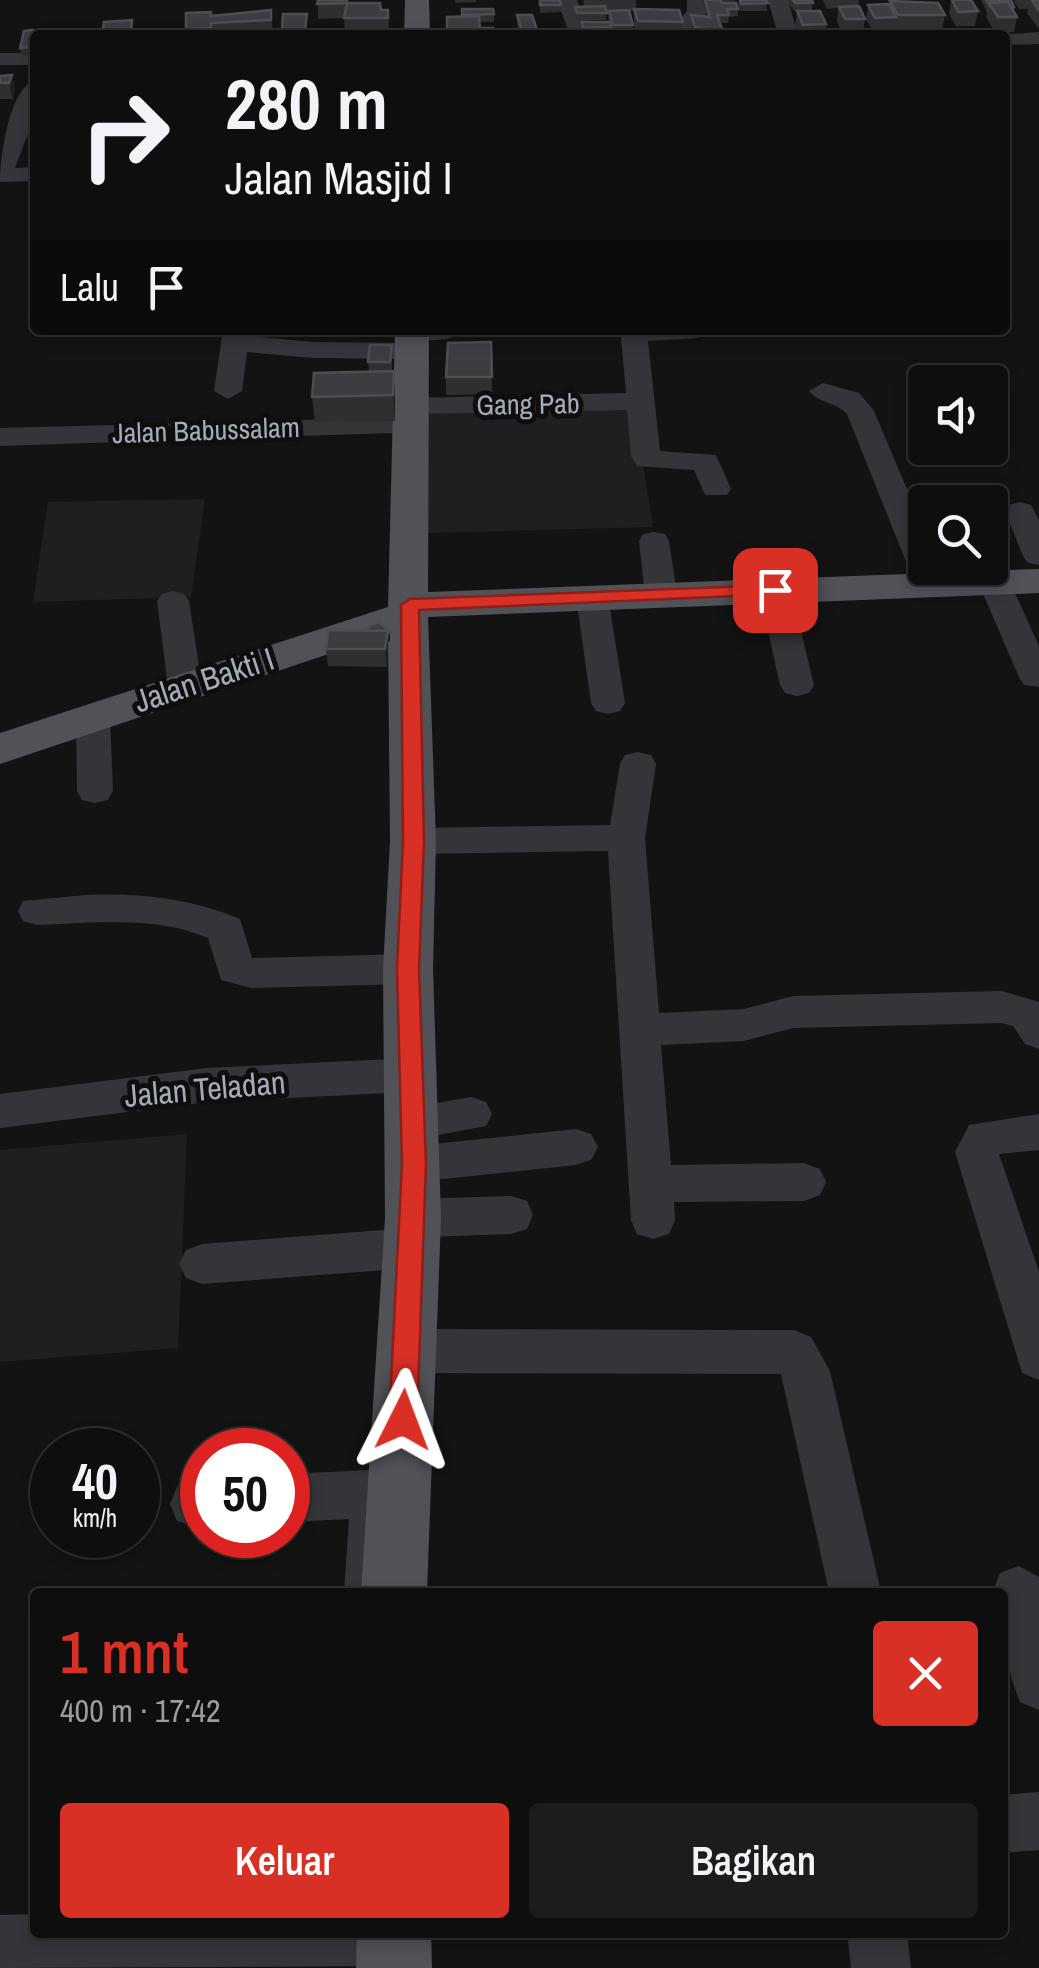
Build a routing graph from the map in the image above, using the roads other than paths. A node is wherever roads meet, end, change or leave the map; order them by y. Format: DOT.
graph roads {
  1 [pos="416,0"];
  2 [pos="566,0"];
  3 [pos="697,0"];
  4 [pos="778,0"];
  5 [pos="416,30"];
  6 [pos="578,30"];
  7 [pos="692,30"];
  8 [pos="787,30"];
  9 [pos="1039,38"];
  10 [pos="1010,39"];
  11 [pos="0,59"];
  12 [pos="30,59"];
  13 [pos="30,100"];
  14 [pos="30,174"];
  15 [pos="0,175"];
  16 [pos="637,335"];
  17 [pos="236,337"];
  18 [pos="412,337"];
  19 [pos="228,391"];
  20 [pos="822,391"];
  21 [pos="643,401"];
  22 [pos="413,416"];
  23 [pos="0,438"];
  24 [pos="716,489"];
  25 [pos="1020,511"];
  26 [pos="908,528"];
  27 [pos="654,541"];
  28 [pos="1039,556"];
  29 [pos="1039,581"];
  30 [pos="1008,582"];
  31 [pos="908,585"];
  32 [pos="995,585"];
  33 [pos="775,590"];
  34 [pos="660,595"];
  35 [pos="592,596"];
  36 [pos="173,601"];
  37 [pos="409,610"];
  38 [pos="1036,677"];
  39 [pos="797,685"];
  40 [pos="185,686"];
  41 [pos="608,703"];
  42 [pos="93,717"];
  43 [pos="0,749"];
  44 [pos="638,764"];
  45 [pos="94,791"];
  46 [pos="626,838"];
  47 [pos="413,841"];
  48 [pos="37,911"];
  49 [pos="408,969"];
  50 [pos="642,1030"];
  51 [pos="1039,1033"];
  52 [pos="0,1111"];
  53 [pos="471,1114"];
  54 [pos="412,1120"];
  55 [pos="1039,1132"];
  56 [pos="576,1147"];
  57 [pos="804,1182"];
  58 [pos="511,1215"];
  59 [pos="412,1233"];
  60 [pos="202,1264"];
  61 [pos="1036,1331"];
  62 [pos="407,1351"];
  63 [pos="310,1497"];
  64 [pos="370,1588"];
  65 [pos="394,1588"];
  66 [pos="855,1588"];
  67 [pos="1020,1592"];
  68 [pos="1039,1684"];
  69 [pos="1039,1821"];
  70 [pos="1008,1824"];
  71 [pos="878,1938"];
  72 [pos="0,1945"];
  73 [pos="394,1946"];
  74 [pos="881,1968"];
  1 -- 5 [label="main road"];
  2 -- 6 [label="street"];
  3 -- 7 [label="street"];
  4 -- 8 [label="street"];
  9 -- 10 [label="street"];
  11 -- 12 [label="street"];
  13 -- 15 [label="street"];
  14 -- 15 [label="street"];
  16 -- 21 [label="street"];
  17 -- 18 [label="street"];
  17 -- 19 [label="street"];
  18 -- 22 [label="main road"];
  20 -- 26 [label="street"];
  21 -- 22 [label="street, Gang Pab"];
  21 -- 24 [label="street"];
  22 -- 23 [label="street, Jalan Babussalam"];
  22 -- 37 [label="main road"];
  25 -- 28 [label="street"];
  27 -- 34 [label="street"];
  29 -- 30 [label="main road, Jalan Bakti I"];
  31 -- 33 [label="main road, Jalan Bakti I"];
  32 -- 38 [label="street"];
  33 -- 34 [label="main road, Jalan Bakti I"];
  33 -- 39 [label="street"];
  34 -- 35 [label="main road, Jalan Bakti I"];
  35 -- 37 [label="main road, Jalan Bakti I"];
  35 -- 41 [label="street"];
  36 -- 40 [label="street"];
  37 -- 40 [label="main road, Jalan Bakti I"];
  37 -- 47 [label="main road"];
  40 -- 42 [label="main road, Jalan Bakti I"];
  42 -- 43 [label="main road, Jalan Bakti I"];
  42 -- 45 [label="street"];
  44 -- 46 [label="street"];
  46 -- 47 [label="street"];
  46 -- 50 [label="street"];
  47 -- 49 [label="main road"];
  48 -- 49 [label="street"];
  49 -- 54 [label="main road"];
  50 -- 51 [label="street"];
  50 -- 57 [label="street"];
  52 -- 54 [label="street, Jalan Teladan"];
  53 -- 54 [label="street"];
  54 -- 56 [label="street"];
  54 -- 59 [label="main road"];
  55 -- 61 [label="street"];
  58 -- 59 [label="street"];
  59 -- 60 [label="street"];
  59 -- 62 [label="main road"];
  62 -- 65 [label="main road"];
  62 -- 66 [label="street"];
  63 -- 64 [label="street"];
  67 -- 68 [label="street"];
  69 -- 70 [label="street"];
  71 -- 74 [label="street"];
  72 -- 73 [label="street"];
}
